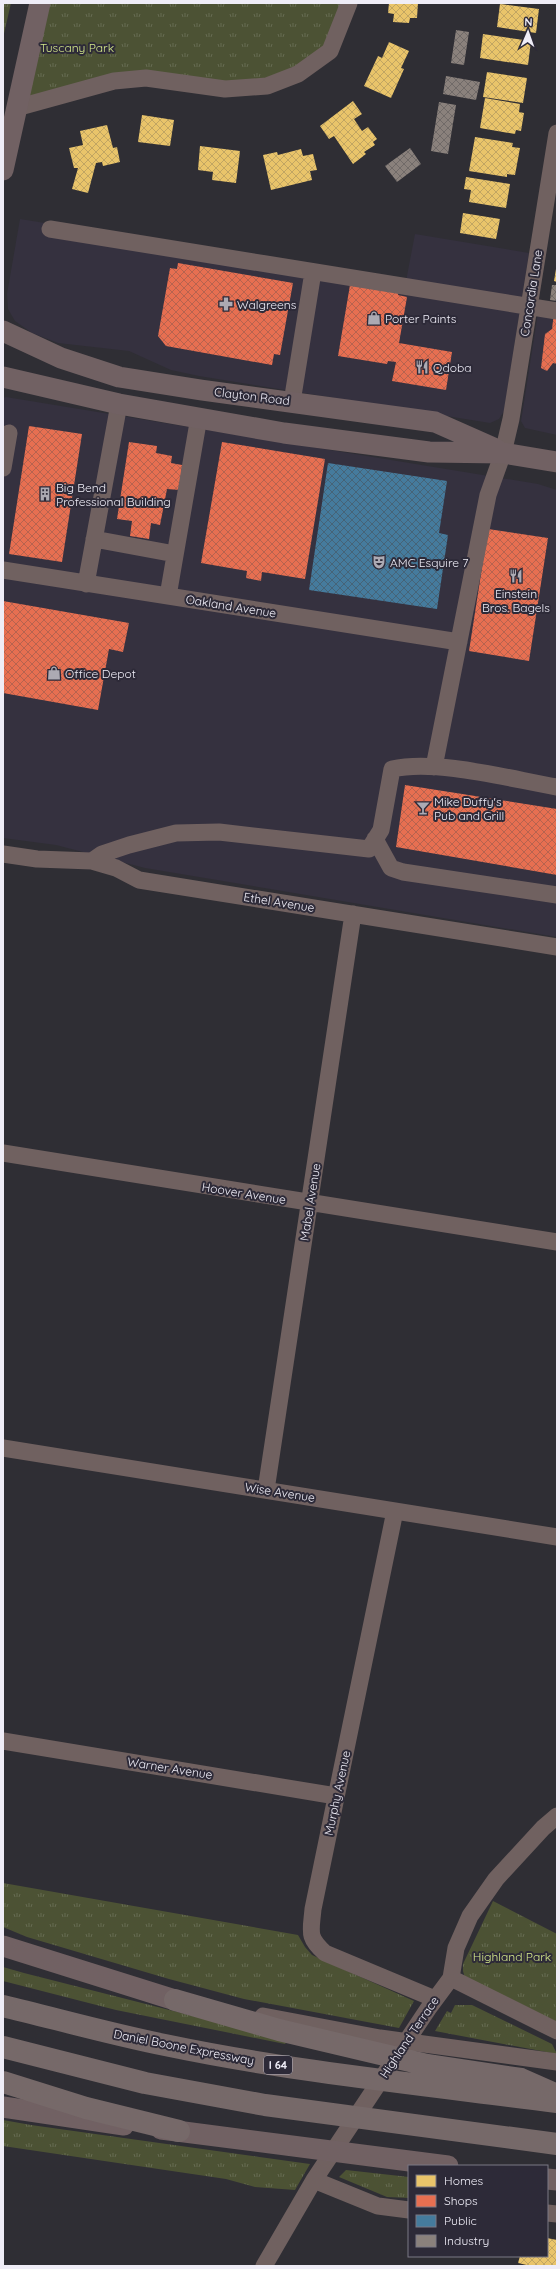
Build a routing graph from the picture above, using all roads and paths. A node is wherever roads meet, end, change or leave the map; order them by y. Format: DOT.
graph roads {
  1 [pos="40,3"];
  2 [pos="349,3"];
  3 [pos="16,108"];
  4 [pos="557,133"];
  5 [pos="3,170"];
  6 [pos="554,172"];
  7 [pos="50,229"];
  8 [pos="313,272"];
  9 [pos="529,307"];
  10 [pos="557,311"];
  11 [pos="3,331"];
  12 [pos="3,377"];
  13 [pos="292,402"];
  14 [pos="118,404"];
  15 [pos="199,417"];
  16 [pos="9,433"];
  17 [pos="503,453"];
  18 [pos="557,462"];
  19 [pos="3,468"];
  20 [pos="94,539"];
  21 [pos="175,554"];
  22 [pos="3,570"];
  23 [pos="86,584"];
  24 [pos="168,596"];
  25 [pos="459,642"];
  26 [pos="434,767"];
  27 [pos="557,787"];
  28 [pos="375,839"];
  29 [pos="3,854"];
  30 [pos="92,861"];
  31 [pos="557,895"];
  32 [pos="353,914"];
  33 [pos="557,947"];
  34 [pos="3,1153"];
  35 [pos="310,1204"];
  36 [pos="557,1242"];
  37 [pos="3,1448"];
  38 [pos="266,1490"];
  39 [pos="395,1512"];
  40 [pos="557,1537"];
  41 [pos="3,1741"];
  42 [pos="336,1796"];
  43 [pos="557,1816"];
  44 [pos="3,1946"];
  45 [pos="451,1978"];
  46 [pos="175,2000"];
  47 [pos="431,2004"];
  48 [pos="3,2006"];
  49 [pos="557,2031"];
  50 [pos="3,2047"];
  51 [pos="557,2062"];
  52 [pos="3,2082"];
  53 [pos="557,2095"];
  54 [pos="557,2102"];
  55 [pos="3,2107"];
  56 [pos="179,2131"];
  57 [pos="557,2144"];
  58 [pos="440,2165"];
  59 [pos="314,2180"];
  60 [pos="408,2210"];
  61 [pos="264,2266"];
  1 -- 3 [label="main road"];
  2 -- 3 [label="street"];
  3 -- 5 [label="main road"];
  4 -- 6 [label="street, Concordia Lane"];
  6 -- 9 [label="street, Concordia Lane"];
  7 -- 8 [label="street"];
  8 -- 9 [label="street"];
  8 -- 13 [label="street"];
  9 -- 10 [label="street"];
  9 -- 17 [label="street, Concordia Lane"];
  11 -- 13 [label="main road, Clayton Road"];
  12 -- 14 [label="main road, Clayton Road"];
  13 -- 17 [label="main road, Clayton Road"];
  14 -- 15 [label="main road, Clayton Road"];
  14 -- 20 [label="street"];
  15 -- 17 [label="main road, Clayton Road"];
  15 -- 21 [label="street"];
  16 -- 19 [label="street"];
  17 -- 18 [label="main road, Clayton Road"];
  17 -- 25 [label="street, Concordia Lane"];
  20 -- 21 [label="street"];
  20 -- 23 [label="street"];
  21 -- 24 [label="street"];
  22 -- 23 [label="street, Oakland Avenue"];
  23 -- 24 [label="street, Oakland Avenue"];
  24 -- 25 [label="street, Oakland Avenue"];
  25 -- 26 [label="street, Concordia Lane"];
  26 -- 27 [label="street"];
  26 -- 28 [label="street"];
  28 -- 30 [label="street"];
  28 -- 31 [label="street"];
  29 -- 30 [label="street, Ethel Avenue"];
  30 -- 32 [label="street, Ethel Avenue"];
  32 -- 33 [label="street, Ethel Avenue"];
  32 -- 35 [label="street, Mabel Avenue"];
  34 -- 35 [label="street, Hoover Avenue"];
  35 -- 36 [label="street, Hoover Avenue"];
  35 -- 38 [label="street, Mabel Avenue"];
  37 -- 38 [label="street, Wise Avenue"];
  38 -- 39 [label="street, Wise Avenue"];
  39 -- 40 [label="street, Wise Avenue"];
  39 -- 42 [label="street, Murphy Avenue"];
  41 -- 42 [label="street, Warner Avenue"];
  42 -- 47 [label="street, Murphy Avenue"];
  43 -- 45 [label="street, Highland Terrace"];
  44 -- 46 [label="main road"];
  45 -- 47 [label="street, Highland Terrace"];
  45 -- 49 [label="street"];
  46 -- 51 [label="street"];
  46 -- 53 [label="highway"];
  47 -- 59 [label="street, Highland Terrace"];
  48 -- 54 [label="highway, Daniel Boone Expressway / I 64"];
  50 -- 57 [label="highway"];
  52 -- 56 [label="highway"];
  55 -- 56 [label="main road"];
  56 -- 58 [label="main road"];
  59 -- 60 [label="street"];
  59 -- 61 [label="street, Highland Terrace"];
}
